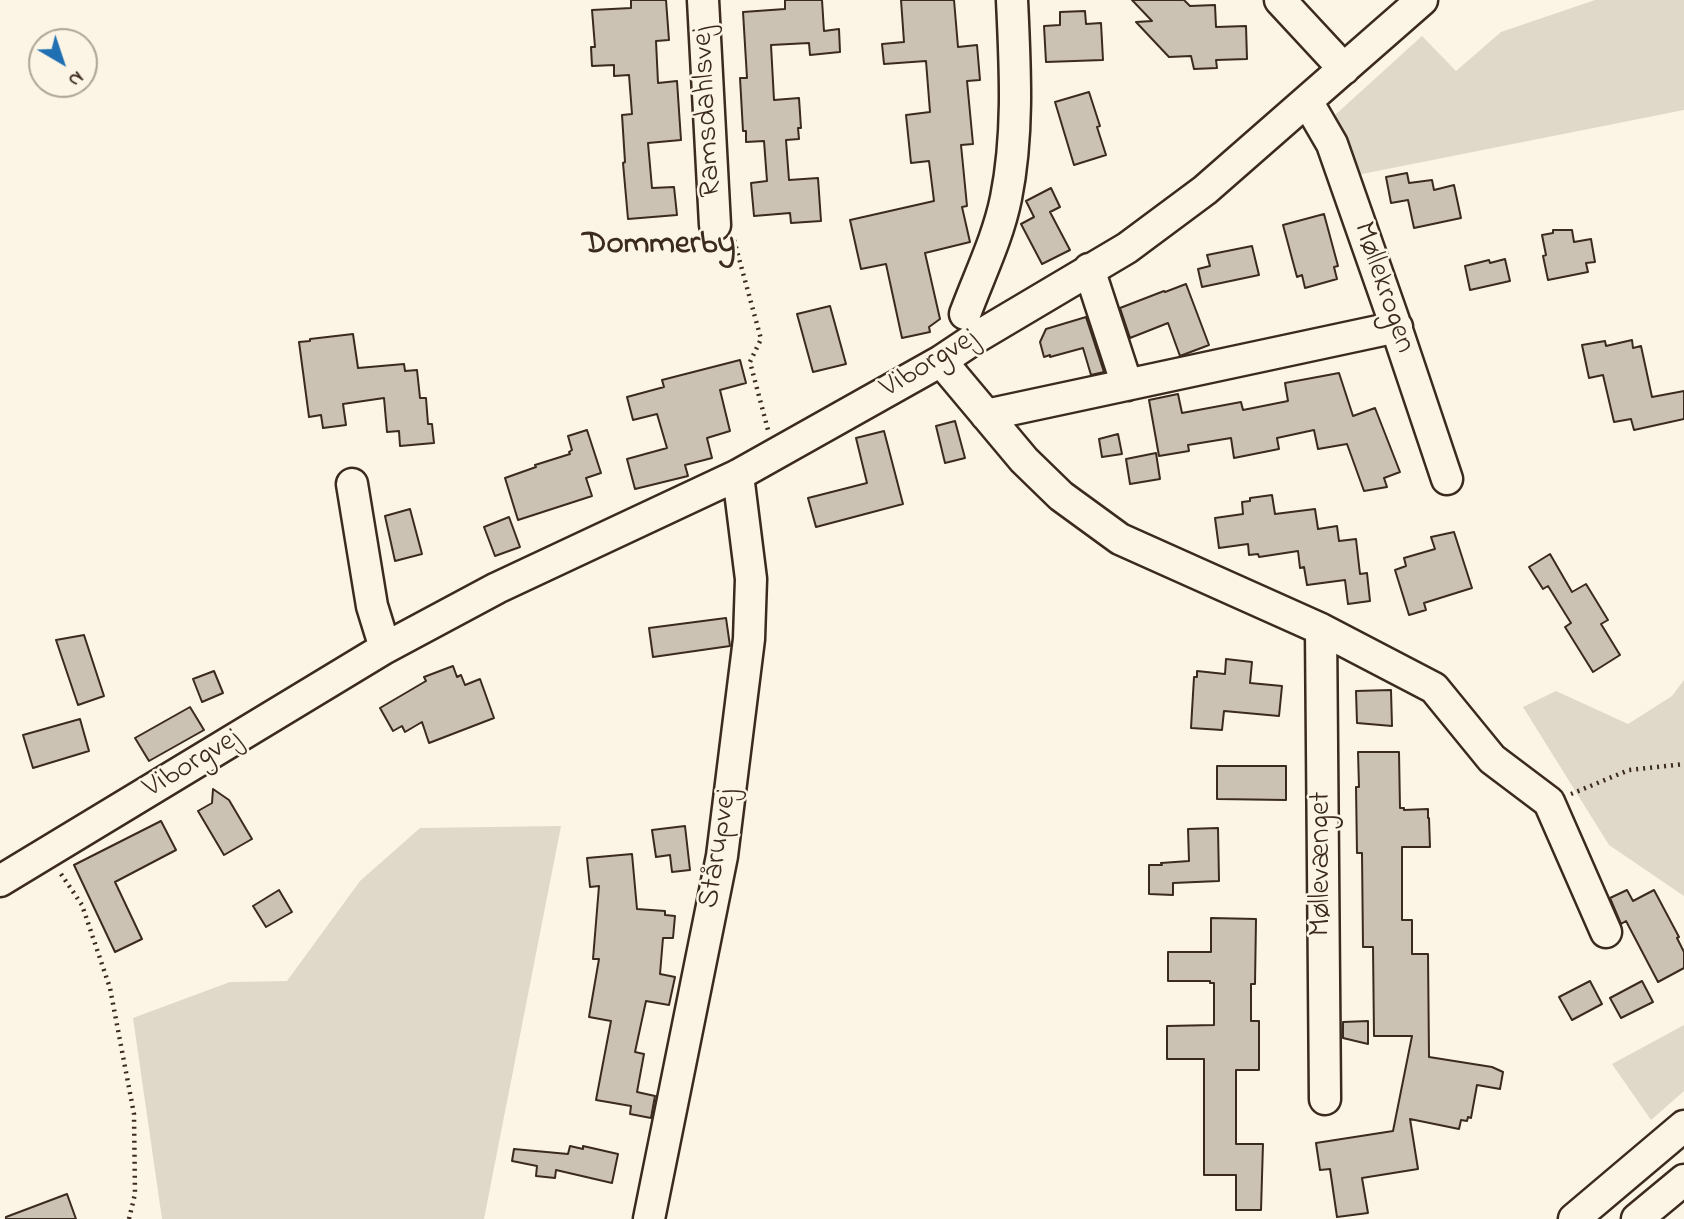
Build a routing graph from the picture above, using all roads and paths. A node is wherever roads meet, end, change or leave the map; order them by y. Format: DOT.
graph roads {
  1 [pos="703,0"];
  2 [pos="1012,0"];
  3 [pos="1280,0"];
  4 [pos="1422,0"];
  5 [pos="1344,69"];
  6 [pos="1307,101"];
  7 [pos="715,225"];
  8 [pos="1089,269"];
  9 [pos="965,314"];
  10 [pos="1397,327"];
  11 [pos="941,361"];
  12 [pos="1127,385"];
  13 [pos="986,415"];
  14 [pos="774,455"];
  15 [pos="738,475"];
  16 [pos="1447,479"];
  17 [pos="352,484"];
  18 [pos="1321,628"];
  19 [pos="386,648"];
  20 [pos="1684,764"];
  21 [pos="1549,802"];
  22 [pos="47,853"];
  23 [pos="0,881"];
  24 [pos="1606,932"];
  25 [pos="1325,1100"];
  26 [pos="1684,1126"];
  27 [pos="1684,1181"];
  28 [pos="129,1219"];
  29 [pos="649,1219"];
  30 [pos="1574,1219"];
  31 [pos="1637,1219"];
  1 -- 7 [label="street, Ramsdahlsvej"];
  2 -- 9 [label="street"];
  3 -- 5 [label="street"];
  4 -- 5 [label="street, Viborgvej"];
  5 -- 6 [label="street, Viborgvej"];
  6 -- 8 [label="street, Viborgvej"];
  6 -- 10 [label="street, Møllekrogen"];
  7 -- 14 [label="path"];
  8 -- 11 [label="street, Viborgvej"];
  8 -- 12 [label="street"];
  10 -- 12 [label="street"];
  10 -- 16 [label="street, Møllekrogen"];
  11 -- 13 [label="street"];
  11 -- 14 [label="street, Viborgvej"];
  12 -- 13 [label="street"];
  13 -- 18 [label="street"];
  14 -- 15 [label="street, Viborgvej"];
  15 -- 19 [label="street, Viborgvej"];
  15 -- 29 [label="street, Stårupvej"];
  17 -- 19 [label="street"];
  18 -- 21 [label="street"];
  18 -- 25 [label="street, Møllevænget"];
  19 -- 22 [label="street, Viborgvej"];
  20 -- 21 [label="path"];
  21 -- 24 [label="street"];
  22 -- 23 [label="street, Viborgvej"];
  22 -- 28 [label="path"];
  26 -- 30 [label="street"];
  27 -- 31 [label="street"];
}
